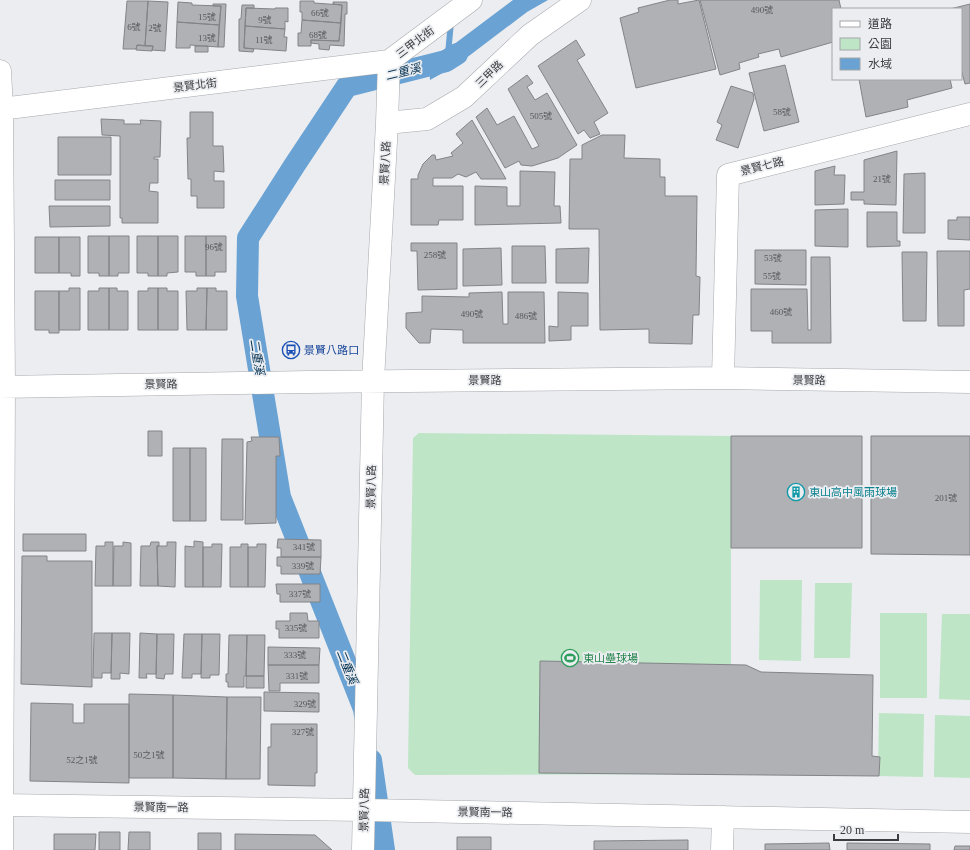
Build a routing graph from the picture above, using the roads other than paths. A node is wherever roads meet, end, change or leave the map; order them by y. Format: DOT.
graph roads {
  1 [pos="471,0"];
  2 [pos="580,0"];
  3 [pos="389,61"];
  4 [pos="0,71"];
  5 [pos="1,109"];
  6 [pos="970,114"];
  7 [pos="387,123"];
  8 [pos="723,378"];
  9 [pos="373,381"];
  10 [pos="970,382"];
  11 [pos="2,387"];
  12 [pos="1,805"];
  13 [pos="365,810"];
  14 [pos="723,817"];
  15 [pos="970,822"];
  16 [pos="2,850"];
  17 [pos="363,850"];
  18 [pos="722,850"];
  1 -- 3 [label="street, 三甲北街"];
  2 -- 7 [label="street, 三甲路"];
  3 -- 5 [label="street, 景賢北街"];
  3 -- 7 [label="street, 三甲北街"];
  4 -- 5 [label="street"];
  5 -- 11 [label="street"];
  6 -- 8 [label="street, 景賢七路"];
  7 -- 9 [label="street, 景賢八路"];
  8 -- 9 [label="street, 景賢路"];
  8 -- 10 [label="street, 景賢路"];
  9 -- 11 [label="street, 景賢路"];
  9 -- 13 [label="street, 景賢八路"];
  11 -- 12 [label="street"];
  12 -- 13 [label="street, 景賢南一路"];
  12 -- 16 [label="street"];
  13 -- 14 [label="street, 景賢南一路"];
  13 -- 17 [label="street, 景賢八路"];
  14 -- 15 [label="street, 景賢南一路"];
  14 -- 18 [label="street"];
}
